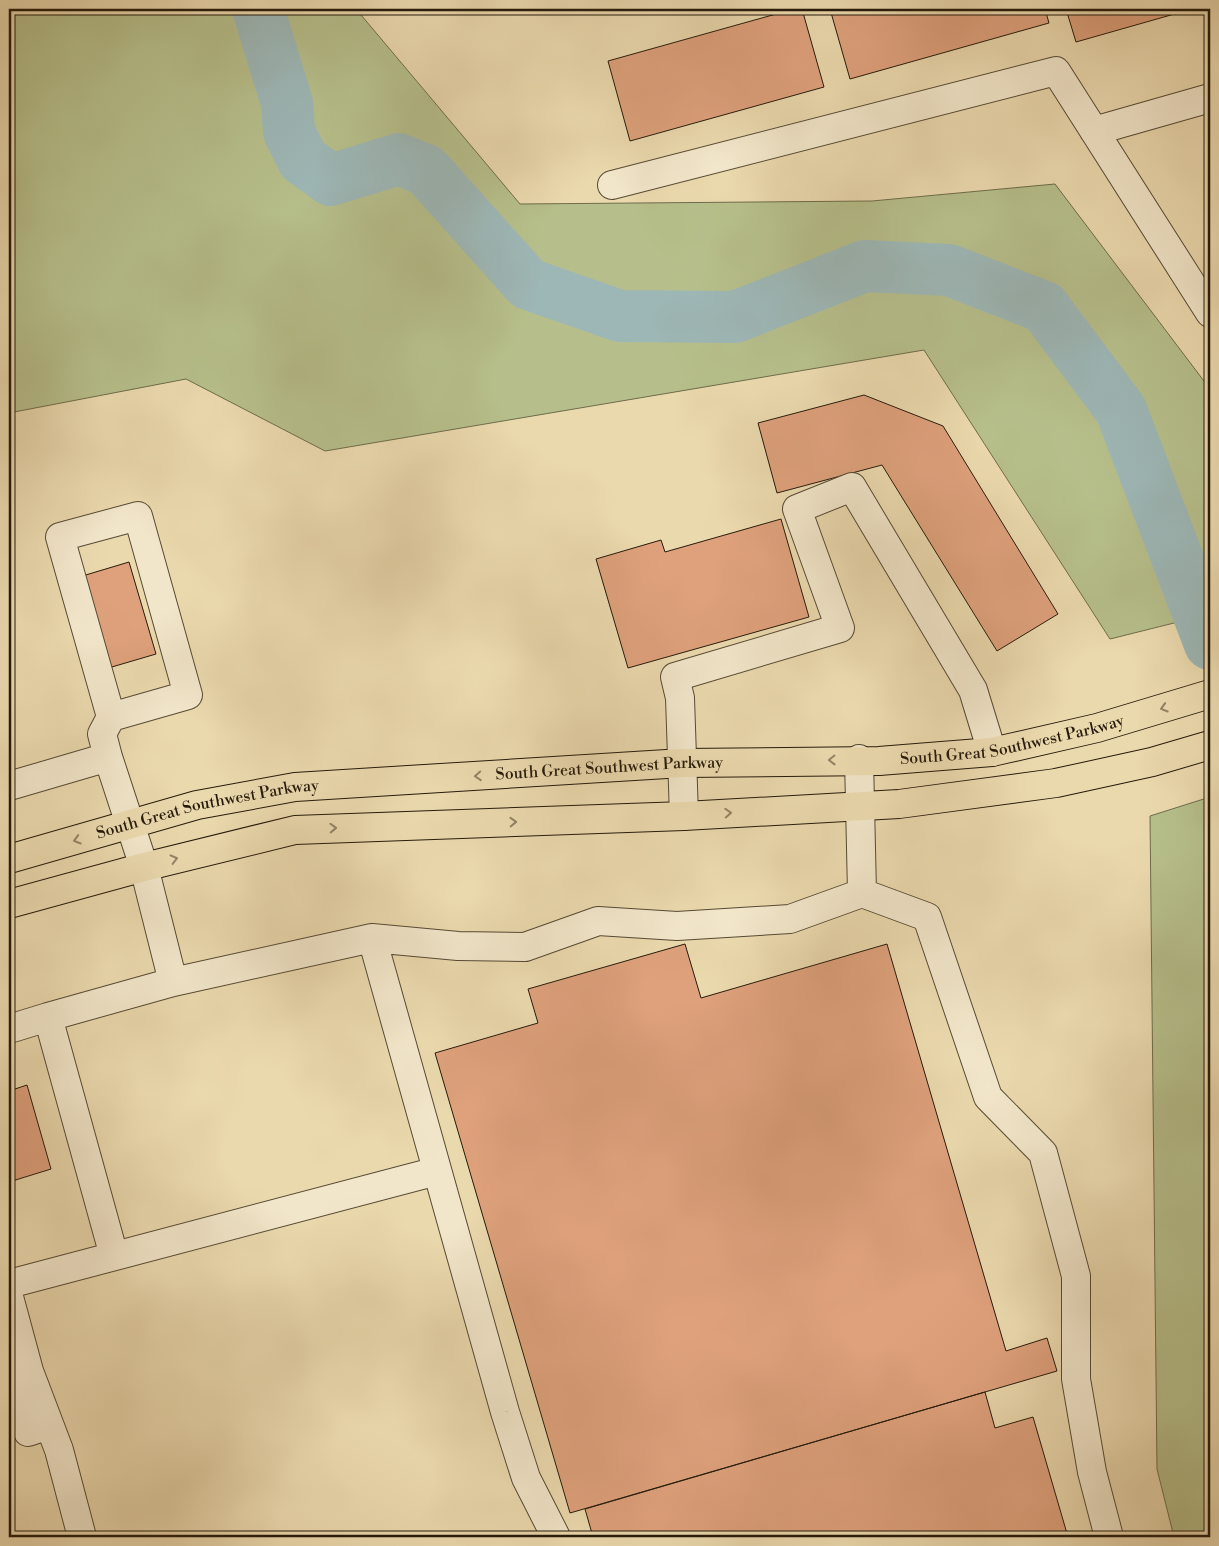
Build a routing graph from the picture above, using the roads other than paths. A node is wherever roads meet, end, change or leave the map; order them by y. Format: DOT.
graph roads {
  1 [pos="1210,98"];
  2 [pos="1094,131"];
  3 [pos="612,185"];
  4 [pos="1210,313"];
  5 [pos="1210,694"];
  6 [pos="111,717"];
  7 [pos="1210,745"];
  8 [pos="992,752"];
  9 [pos="108,757"];
  10 [pos="859,760"];
  11 [pos="683,763"];
  12 [pos="9,786"];
  13 [pos="860,806"];
  14 [pos="684,816"];
  15 [pos="131,825"];
  16 [pos="9,859"];
  17 [pos="144,867"];
  18 [pos="862,893"];
  19 [pos="9,904"];
  20 [pos="372,938"];
  21 [pos="172,982"];
  22 [pos="48,1017"];
  23 [pos="9,1029"];
  24 [pos="437,1171"];
  25 [pos="114,1256"];
  26 [pos="9,1284"];
  27 [pos="9,1297"];
  28 [pos="9,1371"];
  29 [pos="49,1425"];
  30 [pos="82,1537"];
  31 [pos="556,1537"];
  32 [pos="1109,1537"];
  1 -- 2 [label="lane"];
  2 -- 3 [label="lane"];
  2 -- 4 [label="lane"];
  5 -- 8 [label="main road, South Great Southwest Parkway, one-way"];
  6 -- 6 [label="lane"];
  6 -- 9 [label="lane"];
  7 -- 13 [label="main road"];
  8 -- 10 [label="main road, South Great Southwest Parkway"];
  8 -- 11 [label="lane"];
  9 -- 12 [label="lane"];
  9 -- 15 [label="lane"];
  10 -- 11 [label="main road, South Great Southwest Parkway, one-way"];
  10 -- 13 [label="lane"];
  11 -- 14 [label="lane"];
  11 -- 15 [label="main road, South Great Southwest Parkway, one-way"];
  14 -- 13 [label="main road, one-way"];
  13 -- 18 [label="lane"];
  17 -- 14 [label="main road, one-way"];
  15 -- 16 [label="main road, South Great Southwest Parkway, one-way"];
  15 -- 17 [label="lane"];
  17 -- 19 [label="main road"];
  17 -- 21 [label="lane"];
  18 -- 20 [label="lane"];
  18 -- 32 [label="lane"];
  20 -- 21 [label="lane"];
  20 -- 24 [label="lane"];
  21 -- 22 [label="lane"];
  22 -- 23 [label="lane"];
  22 -- 25 [label="lane"];
  24 -- 25 [label="lane"];
  24 -- 31 [label="lane"];
  25 -- 26 [label="lane"];
  27 -- 29 [label="lane"];
  28 -- 29 [label="lane"];
  29 -- 30 [label="lane"];
}
